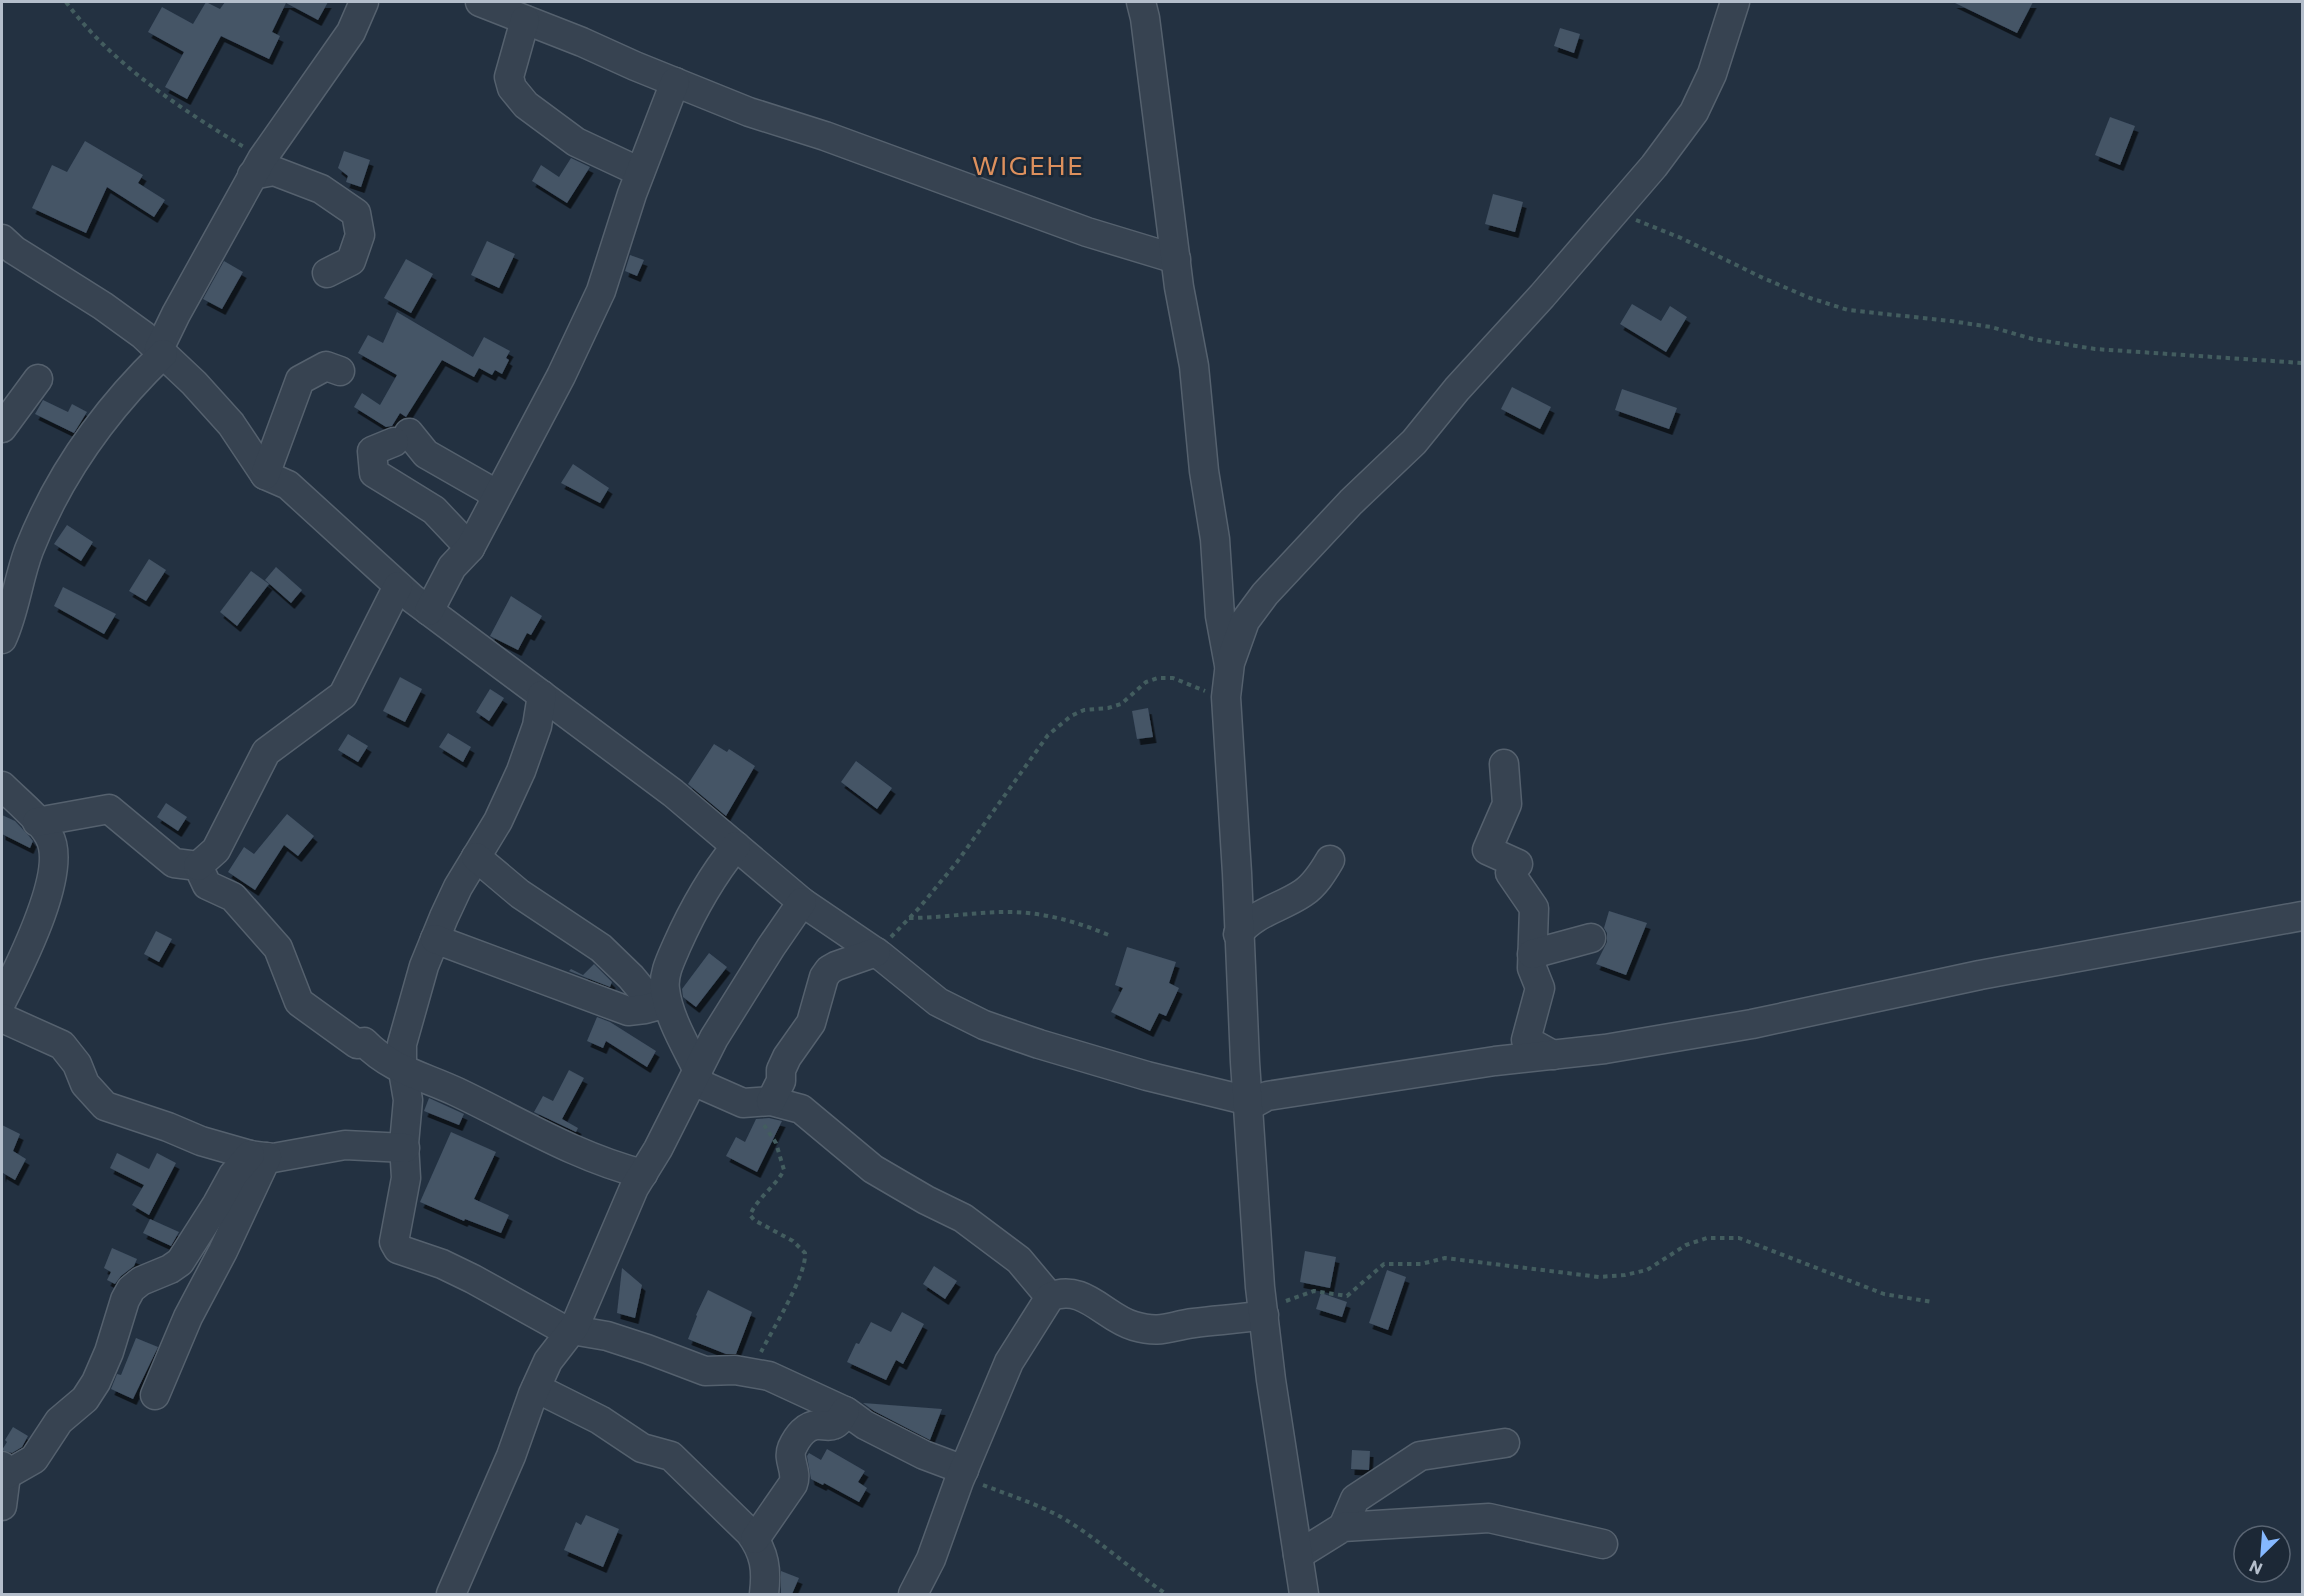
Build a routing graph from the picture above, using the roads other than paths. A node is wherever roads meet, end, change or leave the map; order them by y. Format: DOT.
graph roads {
  1 [pos="364,2"];
  2 [pos="480,2"];
  3 [pos="1141,2"];
  4 [pos="1736,2"];
  5 [pos="525,20"];
  6 [pos="675,82"];
  7 [pos="257,167"];
  8 [pos="640,172"];
  9 [pos="2,239"];
  10 [pos="1176,259"];
  11 [pos="327,273"];
  12 [pos="161,352"];
  13 [pos="340,370"];
  14 [pos="38,379"];
  15 [pos="2,428"];
  16 [pos="265,475"];
  17 [pos="494,501"];
  18 [pos="470,548"];
  19 [pos="398,586"];
  20 [pos="9,592"];
  21 [pos="429,611"];
  22 [pos="2,639"];
  23 [pos="1229,668"];
  24 [pos="542,695"];
  25 [pos="1504,764"];
  26 [pos="2,786"];
  27 [pos="37,822"];
  28 [pos="736,846"];
  29 [pos="476,857"];
  30 [pos="1330,860"];
  31 [pos="198,866"];
  32 [pos="802,902"];
  33 [pos="2302,916"];
  34 [pos="1238,934"];
  35 [pos="1591,938"];
  36 [pos="435,939"];
  37 [pos="876,952"];
  38 [pos="1532,954"];
  39 [pos="2,1000"];
  40 [pos="661,1004"];
  41 [pos="2,1018"];
  42 [pos="1553,1055"];
  43 [pos="404,1072"];
  44 [pos="696,1076"];
  45 [pos="771,1101"];
  46 [pos="1249,1103"];
  47 [pos="405,1148"];
  48 [pos="259,1156"];
  49 [pos="642,1174"];
  50 [pos="1050,1297"];
  51 [pos="1263,1315"];
  52 [pos="571,1332"];
  53 [pos="536,1388"];
  54 [pos="155,1395"];
  55 [pos="845,1411"];
  56 [pos="1505,1443"];
  57 [pos="962,1473"];
  58 [pos="3,1483"];
  59 [pos="1343,1527"];
  60 [pos="755,1539"];
  61 [pos="1603,1544"];
  62 [pos="1298,1555"];
  63 [pos="451,1594"];
  64 [pos="764,1594"];
  65 [pos="913,1594"];
  66 [pos="1304,1594"];
  1 -- 7 [label="street"];
  2 -- 5 [label="street"];
  3 -- 10 [label="street"];
  4 -- 23 [label="street"];
  5 -- 6 [label="street"];
  5 -- 8 [label="street"];
  6 -- 8 [label="street"];
  6 -- 10 [label="street"];
  7 -- 11 [label="street"];
  7 -- 12 [label="street"];
  8 -- 17 [label="street"];
  9 -- 12 [label="street"];
  10 -- 23 [label="street"];
  12 -- 16 [label="street"];
  12 -- 20 [label="street"];
  13 -- 16 [label="street"];
  14 -- 15 [label="street"];
  16 -- 19 [label="street"];
  17 -- 18 [label="street"];
  17 -- 18 [label="street"];
  18 -- 21 [label="street"];
  19 -- 21 [label="street"];
  19 -- 31 [label="street"];
  20 -- 22 [label="street"];
  21 -- 24 [label="street"];
  23 -- 34 [label="street"];
  24 -- 28 [label="street"];
  24 -- 29 [label="street"];
  25 -- 38 [label="street"];
  26 -- 27 [label="street"];
  27 -- 31 [label="street"];
  27 -- 39 [label="street"];
  28 -- 32 [label="street"];
  28 -- 40 [label="street"];
  29 -- 36 [label="street"];
  29 -- 40 [label="street"];
  30 -- 34 [label="street"];
  31 -- 43 [label="street"];
  32 -- 37 [label="street"];
  32 -- 44 [label="street"];
  33 -- 42 [label="street"];
  34 -- 46 [label="street"];
  35 -- 38 [label="street"];
  36 -- 40 [label="street"];
  36 -- 43 [label="street"];
  37 -- 45 [label="street"];
  37 -- 46 [label="street"];
  38 -- 42 [label="street"];
  40 -- 44 [label="street"];
  41 -- 48 [label="street"];
  42 -- 46 [label="street"];
  43 -- 47 [label="street"];
  43 -- 49 [label="street"];
  44 -- 45 [label="street"];
  44 -- 49 [label="street"];
  45 -- 50 [label="street"];
  46 -- 51 [label="street"];
  47 -- 48 [label="street"];
  47 -- 52 [label="street"];
  48 -- 54 [label="street"];
  48 -- 58 [label="street"];
  49 -- 52 [label="street"];
  50 -- 51 [label="street"];
  50 -- 57 [label="street"];
  51 -- 62 [label="street"];
  52 -- 53 [label="street"];
  52 -- 55 [label="street"];
  53 -- 60 [label="street"];
  53 -- 63 [label="street"];
  55 -- 57 [label="street"];
  55 -- 60 [label="street"];
  56 -- 59 [label="street"];
  57 -- 65 [label="street"];
  59 -- 61 [label="street"];
  59 -- 62 [label="street"];
  60 -- 64 [label="street"];
  62 -- 66 [label="street"];
}
